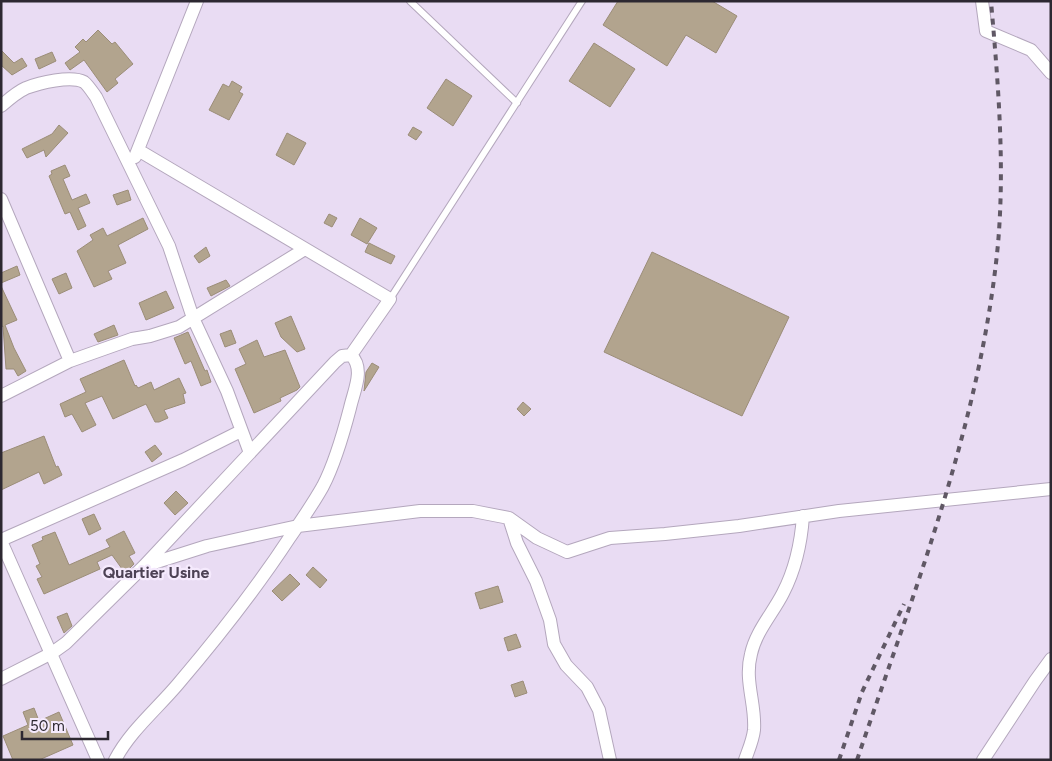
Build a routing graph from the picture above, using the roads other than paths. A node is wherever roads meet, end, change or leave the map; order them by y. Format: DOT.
graph roads {
  1 [pos="197,1"];
  2 [pos="410,1"];
  3 [pos="582,1"];
  4 [pos="982,1"];
  5 [pos="1051,73"];
  6 [pos="517,102"];
  7 [pos="1,106"];
  8 [pos="138,150"];
  9 [pos="131,168"];
  10 [pos="1,198"];
  11 [pos="305,249"];
  12 [pos="390,299"];
  13 [pos="193,318"];
  14 [pos="351,355"];
  15 [pos="70,361"];
  16 [pos="1,396"];
  17 [pos="241,431"];
  18 [pos="250,453"];
  19 [pos="1051,489"];
  20 [pos="804,516"];
  21 [pos="509,518"];
  22 [pos="298,526"];
  23 [pos="1,540"];
  24 [pos="144,566"];
  25 [pos="52,653"];
  26 [pos="1051,659"];
  27 [pos="1,679"];
  28 [pos="98,760"];
  29 [pos="116,760"];
  30 [pos="610,760"];
  31 [pos="745,760"];
  32 [pos="984,760"];
  1 -- 8 [label="street"];
  2 -- 6 [label="lane"];
  3 -- 6 [label="lane"];
  4 -- 5 [label="street"];
  6 -- 12 [label="lane"];
  7 -- 9 [label="street"];
  8 -- 9 [label="street"];
  8 -- 11 [label="street"];
  9 -- 13 [label="street"];
  10 -- 15 [label="street"];
  11 -- 12 [label="street"];
  11 -- 13 [label="street"];
  12 -- 14 [label="street"];
  13 -- 15 [label="street"];
  13 -- 17 [label="street"];
  14 -- 18 [label="street"];
  14 -- 22 [label="street"];
  15 -- 16 [label="street"];
  17 -- 18 [label="street"];
  17 -- 23 [label="street"];
  18 -- 24 [label="street"];
  19 -- 20 [label="street"];
  20 -- 21 [label="street"];
  20 -- 31 [label="street"];
  21 -- 22 [label="street"];
  21 -- 30 [label="street"];
  22 -- 24 [label="street"];
  22 -- 29 [label="street"];
  23 -- 25 [label="street"];
  24 -- 25 [label="street"];
  25 -- 27 [label="street"];
  25 -- 28 [label="street"];
  26 -- 32 [label="street"];
}
